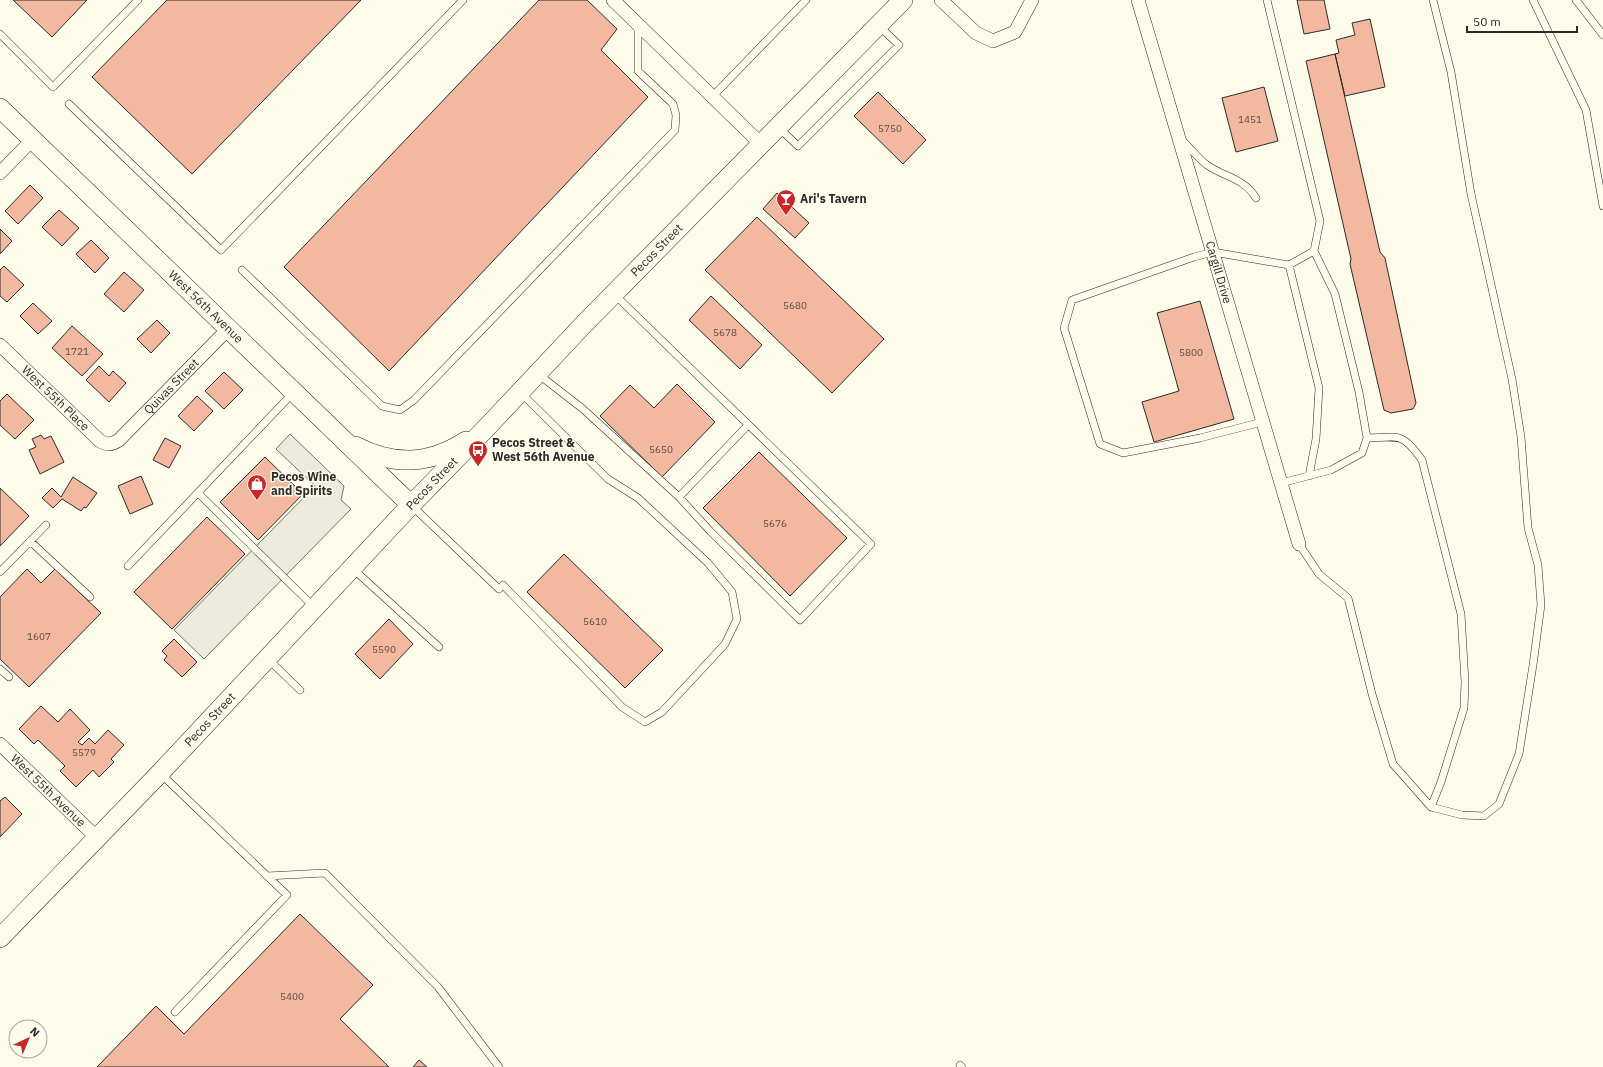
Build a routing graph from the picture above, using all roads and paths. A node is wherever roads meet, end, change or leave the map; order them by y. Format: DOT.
graph roads {
  1 [pos="138,0"];
  2 [pos="463,0"];
  3 [pos="613,0"];
  4 [pos="806,0"];
  5 [pos="941,0"];
  6 [pos="1032,0"];
  7 [pos="1138,0"];
  8 [pos="1267,0"];
  9 [pos="1433,0"];
  10 [pos="1533,0"];
  11 [pos="1576,0"];
  12 [pos="897,3"];
  13 [pos="878,24"];
  14 [pos="638,25"];
  15 [pos="0,34"];
  16 [pos="1603,34"];
  17 [pos="712,96"];
  18 [pos="69,104"];
  19 [pos="0,108"];
  20 [pos="778,127"];
  21 [pos="1179,137"];
  22 [pos="32,140"];
  23 [pos="761,144"];
  24 [pos="0,173"];
  25 [pos="1256,198"];
  26 [pos="1603,206"];
  27 [pos="1314,251"];
  28 [pos="1213,252"];
  29 [pos="1289,265"];
  30 [pos="242,270"];
  31 [pos="614,294"];
  32 [pos="228,329"];
  33 [pos="0,344"];
  34 [pos="537,374"];
  35 [pos="520,392"];
  36 [pos="294,393"];
  37 [pos="1262,422"];
  38 [pos="490,424"];
  39 [pos="748,425"];
  40 [pos="1368,438"];
  41 [pos="343,440"];
  42 [pos="115,443"];
  43 [pos="1309,476"];
  44 [pos="1281,483"];
  45 [pos="198,493"];
  46 [pos="679,497"];
  47 [pos="410,506"];
  48 [pos="46,525"];
  49 [pos="30,541"];
  50 [pos="1299,544"];
  51 [pos="128,566"];
  52 [pos="352,568"];
  53 [pos="0,572"];
  54 [pos="90,597"];
  55 [pos="315,608"];
  56 [pos="439,647"];
  57 [pos="267,658"];
  58 [pos="0,669"];
  59 [pos="9,677"];
  60 [pos="300,690"];
  61 [pos="0,744"];
  62 [pos="160,773"];
  63 [pos="1431,807"];
  64 [pos="97,838"];
  65 [pos="267,876"];
  66 [pos="0,938"];
  67 [pos="175,1012"];
  68 [pos="499,1067"];
  1 -- 15 [label="lane"];
  2 -- 18 [label="lane"];
  3 -- 14 [label="street"];
  4 -- 17 [label="lane"];
  5 -- 6 [label="street"];
  7 -- 21 [label="street, Cargill Drive"];
  8 -- 27 [label="lane"];
  9 -- 63 [label="lane"];
  10 -- 26 [label="lane"];
  11 -- 16 [label="lane"];
  12 -- 13 [label="main road, Pecos Street"];
  13 -- 20 [label="main road, Pecos Street"];
  13 -- 20 [label="lane"];
  14 -- 17 [label="street"];
  14 -- 30 [label="lane"];
  17 -- 23 [label="street"];
  19 -- 22 [label="main road, West 56th Avenue"];
  20 -- 23 [label="main road, Pecos Street"];
  21 -- 25 [label="lane"];
  21 -- 28 [label="street, Cargill Drive"];
  22 -- 24 [label="street"];
  22 -- 32 [label="main road, West 56th Avenue"];
  23 -- 31 [label="main road, Pecos Street"];
  27 -- 29 [label="lane"];
  27 -- 40 [label="lane"];
  28 -- 29 [label="lane"];
  28 -- 37 [label="street, Cargill Drive"];
  28 -- 37 [label="lane"];
  29 -- 43 [label="lane"];
  31 -- 34 [label="main road, Pecos Street"];
  31 -- 39 [label="lane"];
  32 -- 36 [label="main road, West 56th Avenue"];
  32 -- 42 [label="street, Quivas Street"];
  33 -- 42 [label="street, West 55th Place"];
  34 -- 35 [label="main road, Pecos Street"];
  34 -- 46 [label="lane"];
  35 -- 38 [label="main road, Pecos Street"];
  35 -- 47 [label="lane"];
  36 -- 41 [label="main road, West 56th Avenue"];
  36 -- 45 [label="lane"];
  37 -- 44 [label="street, Cargill Drive"];
  38 -- 41 [label="main road"];
  38 -- 47 [label="main road, Pecos Street"];
  39 -- 46 [label="lane"];
  39 -- 46 [label="lane"];
  40 -- 43 [label="lane"];
  40 -- 63 [label="lane"];
  41 -- 47 [label="main road, West 56th Avenue"];
  43 -- 44 [label="lane"];
  44 -- 50 [label="street, Cargill Drive"];
  45 -- 51 [label="lane"];
  45 -- 55 [label="lane"];
  47 -- 52 [label="main road, Pecos Street"];
  48 -- 49 [label="lane"];
  49 -- 53 [label="lane"];
  49 -- 54 [label="lane"];
  50 -- 63 [label="lane"];
  52 -- 55 [label="main road, Pecos Street"];
  52 -- 56 [label="lane"];
  55 -- 57 [label="main road, Pecos Street"];
  57 -- 60 [label="lane"];
  57 -- 62 [label="main road, Pecos Street"];
  58 -- 59 [label="lane"];
  61 -- 64 [label="street, West 55th Avenue"];
  62 -- 64 [label="main road, Pecos Street"];
  62 -- 65 [label="lane"];
  64 -- 66 [label="main road, Pecos Street"];
  65 -- 67 [label="lane"];
  65 -- 68 [label="lane"];
}
